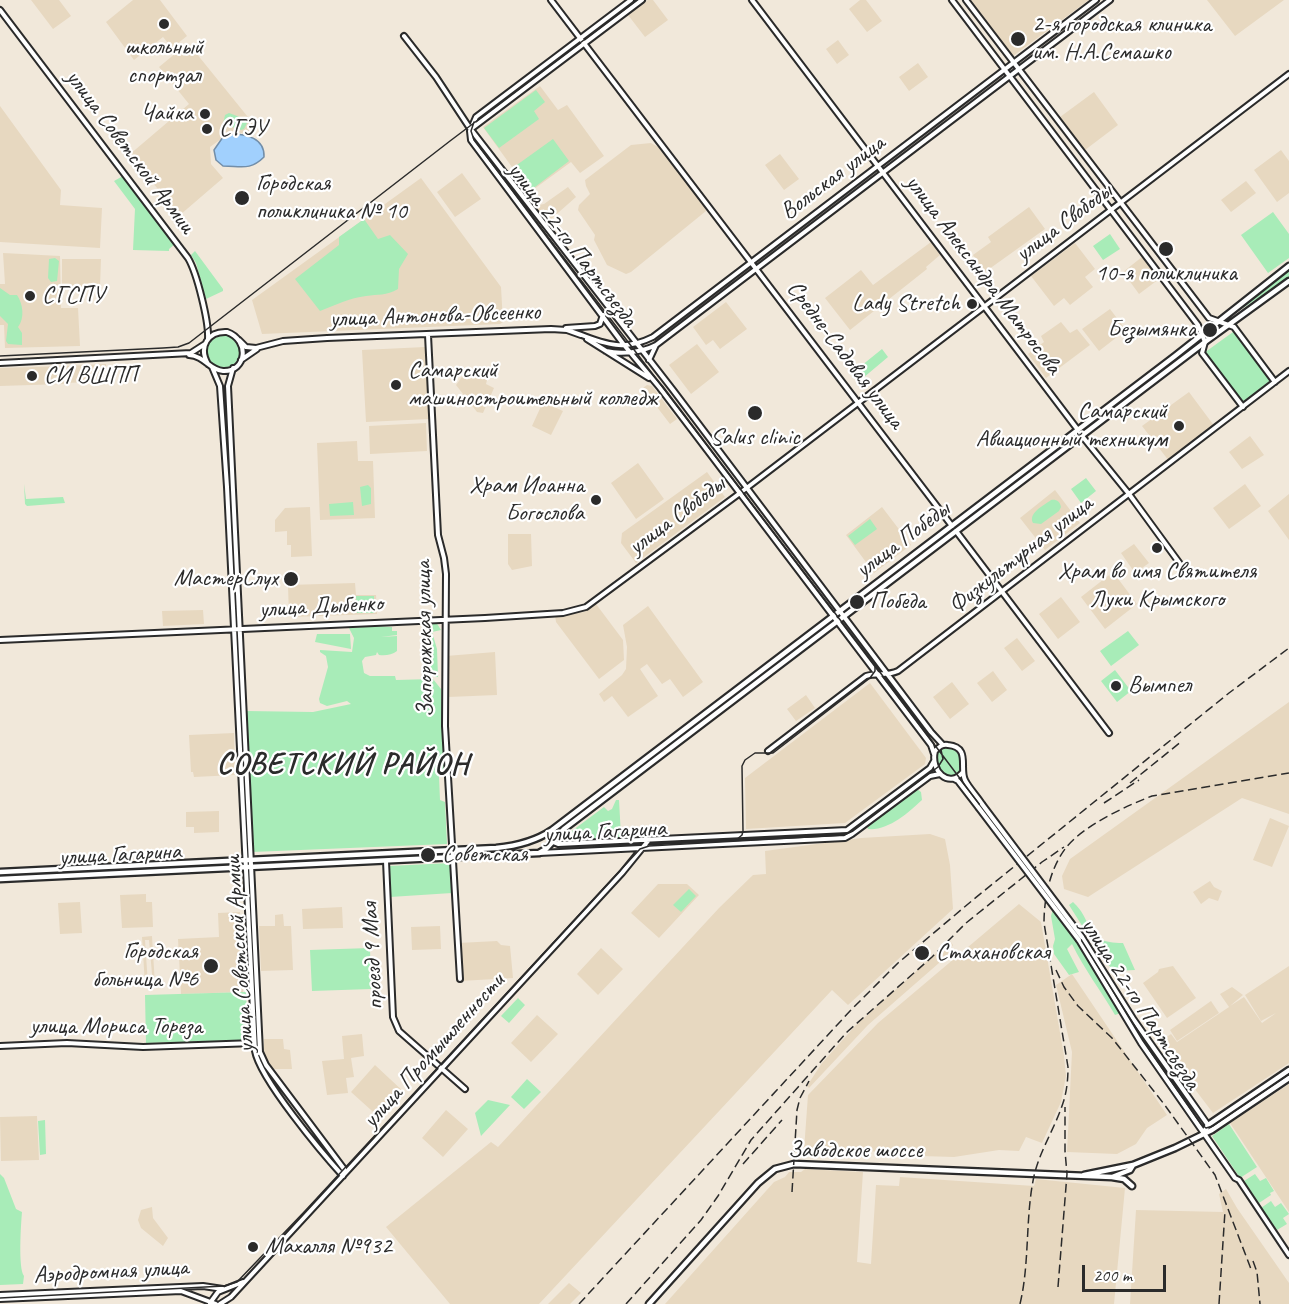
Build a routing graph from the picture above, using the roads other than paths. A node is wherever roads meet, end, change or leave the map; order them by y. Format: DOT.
graph roads {
  1 [pos="551,0"];
  2 [pos="631,0"];
  3 [pos="642,0"];
  4 [pos="752,0"];
  5 [pos="952,0"];
  6 [pos="966,0"];
  7 [pos="1096,0"];
  8 [pos="1110,0"];
  9 [pos="0,10"];
  10 [pos="404,36"];
  11 [pos="581,39"];
  12 [pos="586,43"];
  13 [pos="1013,63"];
  14 [pos="1019,69"];
  15 [pos="1005,70"];
  16 [pos="1289,74"];
  17 [pos="1010,76"];
  18 [pos="471,129"];
  19 [pos="878,166"];
  20 [pos="883,172"];
  21 [pos="1120,203"];
  22 [pos="1111,210"];
  23 [pos="752,262"];
  24 [pos="1289,266"];
  25 [pos="757,268"];
  26 [pos="1289,281"];
  27 [pos="984,306"];
  28 [pos="1230,312"];
  29 [pos="603,315"];
  30 [pos="1236,318"];
  31 [pos="1219,321"];
  32 [pos="1226,326"];
  33 [pos="208,327"];
  34 [pos="551,329"];
  35 [pos="219,332"];
  36 [pos="579,334"];
  37 [pos="428,335"];
  38 [pos="1202,335"];
  39 [pos="208,339"];
  40 [pos="239,340"];
  41 [pos="1204,342"];
  42 [pos="635,343"];
  43 [pos="205,344"];
  44 [pos="624,345"];
  45 [pos="656,345"];
  46 [pos="260,347"];
  47 [pos="641,350"];
  48 [pos="606,351"];
  49 [pos="630,352"];
  50 [pos="176,354"];
  51 [pos="241,360"];
  52 [pos="649,360"];
  53 [pos="0,363"];
  54 [pos="208,364"];
  55 [pos="212,368"];
  56 [pos="233,368"];
  57 [pos="1156,370"];
  58 [pos="1289,371"];
  59 [pos="1161,376"];
  60 [pos="1147,378"];
  61 [pos="653,380"];
  62 [pos="1275,382"];
  63 [pos="1151,383"];
  64 [pos="858,403"];
  65 [pos="1243,407"];
  66 [pos="1078,430"];
  67 [pos="1082,436"];
  68 [pos="231,451"];
  69 [pos="225,452"];
  70 [pos="746,488"];
  71 [pos="740,493"];
  72 [pos="1129,494"];
  73 [pos="230,496"];
  74 [pos="952,526"];
  75 [pos="956,531"];
  76 [pos="1186,572"];
  77 [pos="631,573"];
  78 [pos="1003,591"];
  79 [pos="854,601"];
  80 [pos="858,606"];
  81 [pos="840,611"];
  82 [pos="844,616"];
  83 [pos="836,619"];
  84 [pos="447,620"];
  85 [pos="818,628"];
  86 [pos="237,629"];
  87 [pos="823,632"];
  88 [pos="0,640"];
  89 [pos="878,674"];
  90 [pos="889,675"];
  91 [pos="238,711"];
  92 [pos="244,711"];
  93 [pos="1110,733"];
  94 [pos="943,745"];
  95 [pos="768,752"];
  96 [pos="934,754"];
  97 [pos="934,761"];
  98 [pos="963,772"];
  99 [pos="940,774"];
  100 [pos="619,778"];
  101 [pos="953,778"];
  102 [pos="624,784"];
  103 [pos="980,806"];
  104 [pos="536,839"];
  105 [pos="648,841"];
  106 [pos="553,842"];
  107 [pos="624,842"];
  108 [pos="624,849"];
  109 [pos="642,849"];
  110 [pos="452,850"];
  111 [pos="538,853"];
  112 [pos="452,857"];
  113 [pos="248,860"];
  114 [pos="226,861"];
  115 [pos="386,861"];
  116 [pos="248,867"];
  117 [pos="226,868"];
  118 [pos="0,872"];
  119 [pos="0,879"];
  120 [pos="1080,938"];
  121 [pos="249,952"];
  122 [pos="255,952"];
  123 [pos="460,979"];
  124 [pos="255,1000"];
  125 [pos="253,1032"];
  126 [pos="260,1035"];
  127 [pos="253,1043"];
  128 [pos="0,1046"];
  129 [pos="260,1047"];
  130 [pos="441,1069"];
  131 [pos="1289,1070"];
  132 [pos="1289,1078"];
  133 [pos="465,1089"];
  134 [pos="305,1117"];
  135 [pos="299,1121"];
  136 [pos="1208,1125"];
  137 [pos="1204,1132"];
  138 [pos="1133,1165"];
  139 [pos="342,1167"];
  140 [pos="352,1167"];
  141 [pos="1084,1175"];
  142 [pos="343,1176"];
  143 [pos="1112,1177"];
  144 [pos="1132,1186"];
  145 [pos="1289,1255"];
  146 [pos="244,1282"];
  147 [pos="224,1289"];
  148 [pos="0,1295"];
  149 [pos="215,1295"];
  150 [pos="231,1297"];
  151 [pos="0,1299"];
  152 [pos="210,1303"];
  153 [pos="222,1303"];
  154 [pos="649,1304"];
  1 -- 11 [label="main road, Средне-Садовая улица"];
  2 -- 11 [label="main road"];
  3 -- 12 [label="main road"];
  4 -- 19 [label="main road, улица Александра Матросова"];
  5 -- 15 [label="main road"];
  6 -- 13 [label="main road"];
  7 -- 13 [label="main road, Вольская улица"];
  8 -- 14 [label="main road, Вольская улица"];
  9 -- 33 [label="main road, улица Советской Армии"];
  10 -- 18 [label="main road, улица 22-го Партсъезда"];
  11 -- 12 [label="main road, Средне-Садовая улица"];
  11 -- 18 [label="main road"];
  12 -- 18 [label="main road"];
  12 -- 23 [label="main road, Средне-Садовая улица"];
  13 -- 14 [label="main road"];
  13 -- 15 [label="main road, Вольская улица"];
  14 -- 17 [label="main road, Вольская улица"];
  14 -- 21 [label="main road"];
  15 -- 17 [label="main road"];
  15 -- 19 [label="main road, Вольская улица"];
  16 -- 21 [label="main road, улица Свободы"];
  17 -- 20 [label="main road, Вольская улица"];
  17 -- 22 [label="main road"];
  18 -- 29 [label="main road, улица 22-го Партсъезда"];
  18 -- 42 [label="main road, улица 22-го Партсъезда"];
  19 -- 20 [label="main road, улица Александра Матросова"];
  19 -- 23 [label="main road, Вольская улица"];
  20 -- 25 [label="main road, Вольская улица"];
  20 -- 27 [label="main road, улица Александра Матросова"];
  21 -- 22 [label="main road, улица Свободы"];
  21 -- 31 [label="main road"];
  22 -- 27 [label="main road, улица Свободы"];
  22 -- 38 [label="main road"];
  23 -- 25 [label="main road, Средне-Садовая улица"];
  23 -- 42 [label="main road, Вольская улица"];
  24 -- 28 [label="main road, улица Победы"];
  25 -- 45 [label="main road, Вольская улица"];
  25 -- 64 [label="main road, Средне-Садовая улица"];
  26 -- 30 [label="main road, улица Победы"];
  27 -- 64 [label="main road, улица Свободы"];
  27 -- 66 [label="main road, улица Александра Матросова"];
  28 -- 30 [label="main road"];
  28 -- 31 [label="main road, улица Победы"];
  29 -- 34 [label="main road"];
  29 -- 44 [label="main road, улица 22-го Партсъезда"];
  30 -- 32 [label="main road, улица Победы"];
  31 -- 32 [label="main road"];
  31 -- 38 [label="main road, улица Победы"];
  32 -- 41 [label="main road, улица Победы"];
  32 -- 62 [label="main road"];
  33 -- 35 [label="main road"];
  33 -- 39 [label="main road, улица Советской Армии"];
  34 -- 36 [label="main road, улица Антонова-Овсеенко"];
  34 -- 37 [label="main road, улица Антонова-Овсеенко"];
  35 -- 39 [label="main road"];
  35 -- 40 [label="main road"];
  36 -- 44 [label="main road, Вольская улица"];
  36 -- 48 [label="main road, улица Антонова-Овсеенко"];
  37 -- 46 [label="main road, улица Антонова-Овсеенко"];
  37 -- 84 [label="main road, Запорожская улица"];
  38 -- 41 [label="main road"];
  38 -- 57 [label="main road, улица Победы"];
  39 -- 43 [label="main road"];
  40 -- 46 [label="main road"];
  40 -- 51 [label="main road"];
  41 -- 59 [label="main road, улица Победы"];
  41 -- 65 [label="main road"];
  42 -- 44 [label="main road, Вольская улица"];
  42 -- 47 [label="main road, улица 22-го Партсъезда"];
  43 -- 50 [label="main road"];
  43 -- 54 [label="main road"];
  44 -- 49 [label="main road, улица 22-го Партсъезда"];
  45 -- 47 [label="main road, Вольская улица"];
  45 -- 52 [label="main road"];
  46 -- 51 [label="main road, улица Антонова-Овсеенко"];
  47 -- 49 [label="main road, Вольская улица"];
  47 -- 52 [label="main road, улица 22-го Партсъезда"];
  48 -- 49 [label="main road, Вольская улица"];
  48 -- 61 [label="main road, улица Антонова-Овсеенко"];
  49 -- 61 [label="main road, улица 22-го Партсъезда"];
  50 -- 53 [label="main road"];
  50 -- 54 [label="main road"];
  51 -- 56 [label="main road"];
  52 -- 70 [label="main road, улица 22-го Партсъезда"];
  54 -- 55 [label="main road"];
  55 -- 56 [label="main road"];
  55 -- 69 [label="main road, улица Советской Армии"];
  56 -- 68 [label="main road, улица Советской Армии"];
  57 -- 59 [label="main road"];
  57 -- 60 [label="main road, улица Победы"];
  58 -- 62 [label="main road, Физкультурная улица"];
  59 -- 63 [label="main road, улица Победы"];
  60 -- 63 [label="main road"];
  60 -- 66 [label="main road, улица Победы"];
  61 -- 71 [label="main road, улица 22-го Партсъезда"];
  62 -- 65 [label="main road, Физкультурная улица"];
  63 -- 67 [label="main road, улица Победы"];
  64 -- 70 [label="main road, улица Свободы"];
  64 -- 74 [label="main road, Средне-Садовая улица"];
  65 -- 72 [label="main road, Физкультурная улица"];
  66 -- 67 [label="main road, улица Александра Матросова"];
  66 -- 74 [label="main road, улица Победы"];
  67 -- 72 [label="main road, улица Александра Матросова"];
  67 -- 75 [label="main road, улица Победы"];
  68 -- 69 [label="main road"];
  68 -- 73 [label="main road, улица Советской Армии"];
  69 -- 73 [label="main road, улица Советской Армии"];
  70 -- 71 [label="main road, улица Свободы"];
  70 -- 81 [label="main road, улица 22-го Партсъезда"];
  71 -- 77 [label="main road, улица Свободы"];
  71 -- 83 [label="main road, улица 22-го Партсъезда"];
  72 -- 76 [label="main road, улица Александра Матросова"];
  72 -- 78 [label="main road, Физкультурная улица"];
  73 -- 86 [label="main road, улица Советской Армии"];
  74 -- 75 [label="main road, Средне-Садовая улица"];
  74 -- 79 [label="main road, улица Победы"];
  75 -- 78 [label="main road, Средне-Садовая улица"];
  75 -- 80 [label="main road, улица Победы"];
  77 -- 84 [label="main road, улица Дыбенко"];
  78 -- 90 [label="main road, Физкультурная улица"];
  78 -- 93 [label="main road, Средне-Садовая улица"];
  79 -- 80 [label="main road"];
  79 -- 81 [label="main road, улица Победы"];
  80 -- 82 [label="main road, улица Победы"];
  81 -- 82 [label="main road, улица 22-го Партсъезда"];
  81 -- 83 [label="main road, улица Победы"];
  82 -- 83 [label="main road, улица Победы"];
  82 -- 90 [label="main road, улица 22-го Партсъезда"];
  83 -- 85 [label="main road, улица Победы"];
  83 -- 87 [label="main road, улица Победы"];
  83 -- 89 [label="main road, улица 22-го Партсъезда"];
  84 -- 86 [label="main road, улица Дыбенко"];
  84 -- 110 [label="main road, Запорожская улица"];
  85 -- 87 [label="main road"];
  85 -- 100 [label="main road, улица Победы"];
  86 -- 88 [label="main road, улица Дыбенко"];
  86 -- 91 [label="main road, улица Советской Армии"];
  86 -- 92 [label="main road, улица Советской Армии"];
  87 -- 102 [label="main road, улица Победы"];
  89 -- 90 [label="main road"];
  89 -- 95 [label="main road"];
  89 -- 96 [label="main road, улица 22-го Партсъезда"];
  90 -- 94 [label="main road, улица 22-го Партсъезда"];
  91 -- 92 [label="main road"];
  91 -- 113 [label="main road, улица Советской Армии"];
  92 -- 113 [label="main road, улица Советской Армии"];
  94 -- 96 [label="main road"];
  94 -- 98 [label="main road"];
  96 -- 97 [label="main road"];
  97 -- 99 [label="main road"];
  97 -- 105 [label="main road, улица Гагарина"];
  98 -- 101 [label="main road"];
  98 -- 103 [label="main road, улица 22-го Партсъезда"];
  99 -- 101 [label="main road"];
  99 -- 109 [label="main road, улица Гагарина"];
  100 -- 102 [label="main road"];
  100 -- 104 [label="main road, улица Победы"];
  101 -- 103 [label="main road, улица 22-го Партсъезда"];
  102 -- 106 [label="main road, улица Победы"];
  103 -- 120 [label="main road, улица 22-го Партсъезда, bridge"];
  104 -- 106 [label="main road"];
  104 -- 110 [label="main road, улица Гагарина"];
  104 -- 111 [label="main road"];
  105 -- 107 [label="main road, улица Гагарина"];
  105 -- 109 [label="main road, улица Промышленности"];
  106 -- 107 [label="main road, улица Гагарина"];
  106 -- 111 [label="main road, улица Победы"];
  107 -- 108 [label="main road"];
  108 -- 109 [label="main road, улица Гагарина"];
  108 -- 111 [label="main road, улица Гагарина"];
  109 -- 130 [label="main road, улица Промышленности"];
  110 -- 112 [label="main road, Запорожская улица"];
  110 -- 113 [label="main road, улица Гагарина"];
  111 -- 112 [label="main road, улица Гагарина"];
  112 -- 115 [label="main road, улица Гагарина"];
  112 -- 123 [label="main road, Запорожская улица"];
  113 -- 114 [label="main road, улица Гагарина"];
  113 -- 116 [label="main road, улица Советской Армии"];
  114 -- 117 [label="main road"];
  114 -- 118 [label="main road, улица Гагарина"];
  115 -- 116 [label="main road, улица Гагарина"];
  115 -- 130 [label="main road, проезд 9 Мая"];
  116 -- 117 [label="main road, улица Гагарина"];
  116 -- 121 [label="main road, улица Советской Армии"];
  116 -- 122 [label="main road, улица Советской Армии"];
  117 -- 119 [label="main road, улица Гагарина"];
  120 -- 136 [label="main road, улица 22-го Партсъезда"];
  120 -- 137 [label="main road, улица 22-го Партсъезда"];
  121 -- 122 [label="main road"];
  121 -- 124 [label="main road, улица Советской Армии"];
  122 -- 124 [label="main road, улица Советской Армии"];
  124 -- 125 [label="main road, улица Советской Армии"];
  124 -- 126 [label="main road, улица Советской Армии"];
  125 -- 126 [label="main road"];
  125 -- 127 [label="main road, улица Советской Армии"];
  126 -- 127 [label="main road"];
  126 -- 129 [label="main road, улица Советской Армии"];
  127 -- 128 [label="main road, улица Мориса Тореза"];
  127 -- 129 [label="main road"];
  127 -- 135 [label="main road, улица Советской Армии"];
  129 -- 134 [label="main road, улица Советской Армии"];
  130 -- 133 [label="main road, проезд 9 Мая"];
  130 -- 140 [label="main road, улица Промышленности"];
  131 -- 136 [label="main road"];
  132 -- 137 [label="main road, Заводское шоссе"];
  134 -- 135 [label="main road"];
  134 -- 139 [label="main road, улица Советской Армии"];
  135 -- 142 [label="main road, улица Советской Армии"];
  136 -- 137 [label="main road"];
  137 -- 138 [label="main road, Заводское шоссе"];
  137 -- 145 [label="main road, улица 22-го Партсъезда"];
  138 -- 141 [label="main road, Заводское шоссе"];
  138 -- 143 [label="main road, Заводское шоссе"];
  139 -- 140 [label="main road"];
  139 -- 142 [label="main road"];
  140 -- 142 [label="main road, улица Промышленности"];
  141 -- 143 [label="main road, Заводское шоссе"];
  141 -- 154 [label="main road, Заводское шоссе"];
  142 -- 146 [label="main road, улица Промышленности"];
  143 -- 144 [label="main road"];
  146 -- 147 [label="main road, улица Промышленности"];
  146 -- 150 [label="main road, улица Промышленности"];
  147 -- 148 [label="main road, Аэродромная улица"];
  147 -- 149 [label="main road"];
  147 -- 150 [label="main road"];
  149 -- 152 [label="main road"];
  149 -- 153 [label="main road"];
  150 -- 153 [label="main road, улица Промышленности"];
  151 -- 152 [label="main road, Аэродромная улица"];
  152 -- 153 [label="main road, Аэродромная улица"];
}
